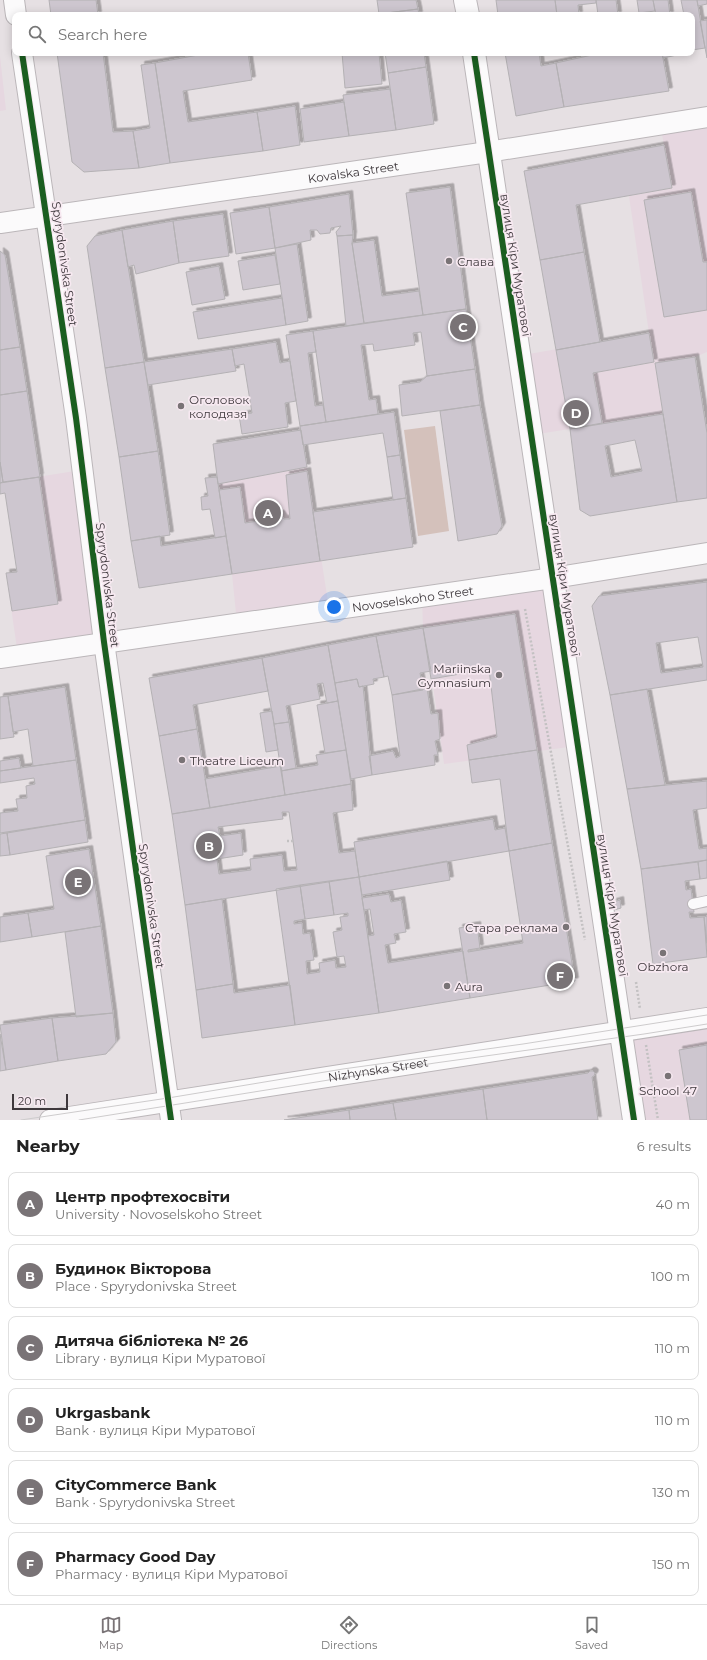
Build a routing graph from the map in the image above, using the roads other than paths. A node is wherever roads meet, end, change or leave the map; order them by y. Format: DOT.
graph roads {
  1 [pos="14,0"];
  2 [pos="465,0"];
  3 [pos="16,12"];
  4 [pos="467,12"];
  5 [pos="22,56"];
  6 [pos="474,56"];
  7 [pos="707,117"];
  8 [pos="488,152"];
  9 [pos="47,216"];
  10 [pos="0,223"];
  11 [pos="707,553"];
  12 [pos="553,578"];
  13 [pos="104,642"];
  14 [pos="0,658"];
  15 [pos="707,901"];
  16 [pos="693,904"];
  17 [pos="707,1018"];
  18 [pos="621,1032"];
  19 [pos="169,1111"];
  20 [pos="50,1120"];
  21 [pos="634,1120"];
  1 -- 3 [label="street"];
  2 -- 4 [label="street"];
  5 -- 9 [label="street, Spyrydonivska Street"];
  6 -- 8 [label="street, вулиця Кіри Муратової"];
  7 -- 8 [label="street, Kovalska Street"];
  8 -- 9 [label="street, Kovalska Street"];
  8 -- 12 [label="street, вулиця Кіри Муратової"];
  9 -- 10 [label="street, Kovalska Street"];
  9 -- 13 [label="street, Spyrydonivska Street"];
  11 -- 12 [label="street, Novoselskoho Street"];
  12 -- 13 [label="street, Novoselskoho Street"];
  12 -- 18 [label="street, вулиця Кіри Муратової"];
  13 -- 14 [label="street, Novoselskoho Street"];
  13 -- 19 [label="street, Spyrydonivska Street"];
  15 -- 16 [label="lane"];
  17 -- 18 [label="street, Nizhynska Street"];
  18 -- 19 [label="street, Nizhynska Street"];
  18 -- 21 [label="street, вулиця Кіри Муратової"];
  19 -- 20 [label="street, Nizhynska Street"];
}
